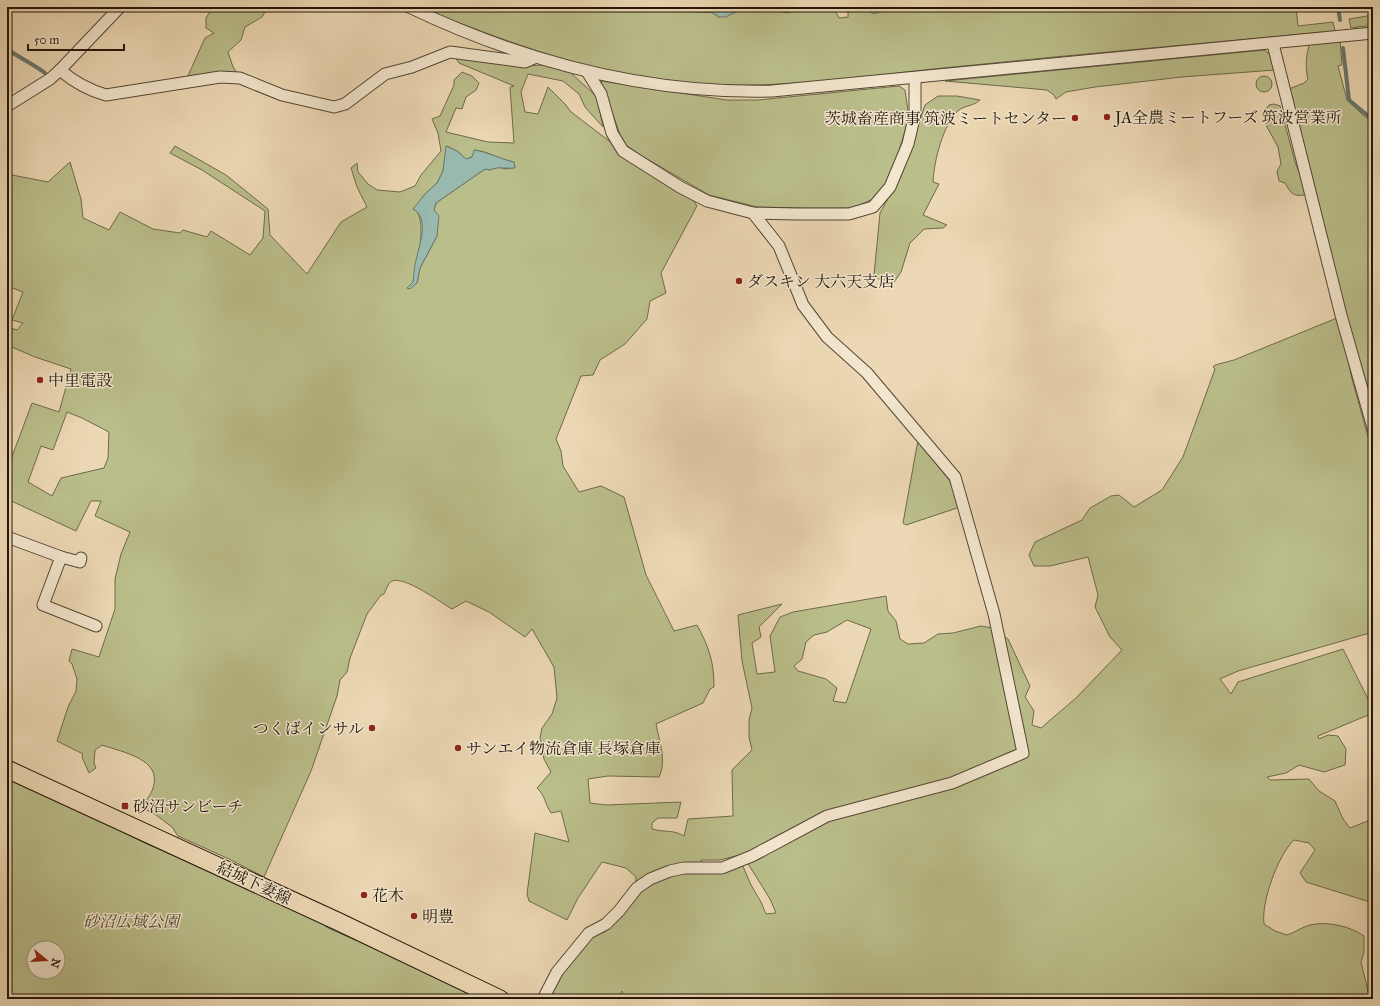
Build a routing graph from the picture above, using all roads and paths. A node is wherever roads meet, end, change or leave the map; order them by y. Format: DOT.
graph roads {
  1 [pos="120,7"];
  2 [pos="409,7"];
  3 [pos="1373,33"];
  4 [pos="1273,44"];
  5 [pos="534,58"];
  6 [pos="60,70"];
  7 [pos="588,73"];
  8 [pos="915,78"];
  9 [pos="7,106"];
  10 [pos="753,212"];
  11 [pos="1373,428"];
  12 [pos="7,537"];
  13 [pos="61,557"];
  14 [pos="81,558"];
  15 [pos="96,626"];
  16 [pos="7,769"];
  17 [pos="500,999"];
  18 [pos="543,999"];
  1 -- 6 [label="street"];
  2 -- 5 [label="street"];
  3 -- 4 [label="street"];
  4 -- 8 [label="street"];
  4 -- 11 [label="street"];
  5 -- 6 [label="street"];
  5 -- 7 [label="street"];
  6 -- 9 [label="street"];
  7 -- 8 [label="street"];
  7 -- 10 [label="street"];
  8 -- 10 [label="street"];
  10 -- 18 [label="street"];
  12 -- 13 [label="street"];
  13 -- 14 [label="street"];
  13 -- 15 [label="street"];
  16 -- 17 [label="main road, 結城下妻線"];
}
